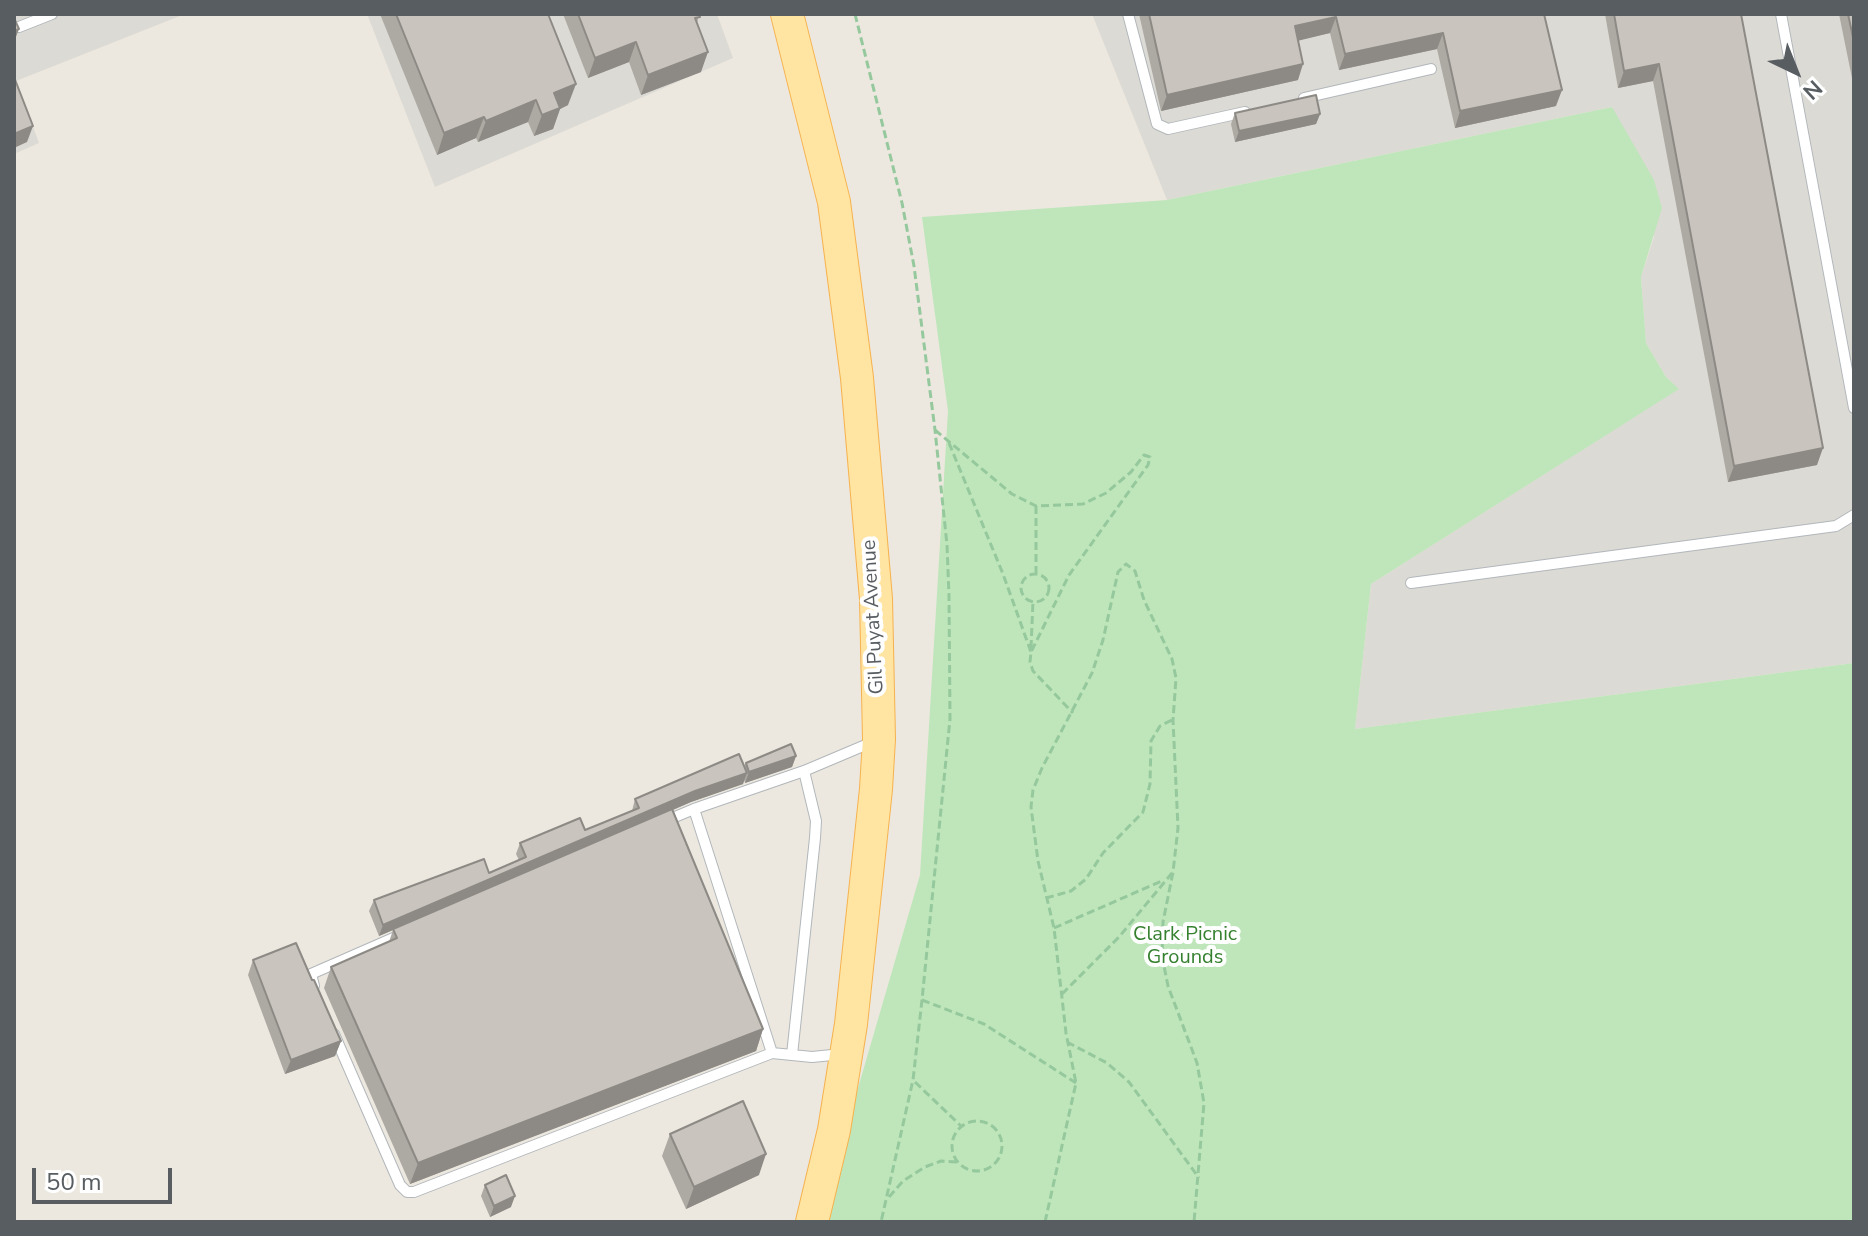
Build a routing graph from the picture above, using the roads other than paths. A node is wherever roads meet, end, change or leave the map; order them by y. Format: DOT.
graph roads {
  1 [pos="52,14"];
  2 [pos="787,14"];
  3 [pos="1128,14"];
  4 [pos="1781,14"];
  5 [pos="19,27"];
  6 [pos="1431,69"];
  7 [pos="1294,100"];
  8 [pos="1263,107"];
  9 [pos="1854,408"];
  10 [pos="1854,515"];
  11 [pos="1411,583"];
  12 [pos="879,739"];
  13 [pos="804,771"];
  14 [pos="694,809"];
  15 [pos="650,827"];
  16 [pos="402,935"];
  17 [pos="316,991"];
  18 [pos="328,1019"];
  19 [pos="772,1053"];
  20 [pos="846,1054"];
  21 [pos="792,1055"];
  22 [pos="812,1222"];
  1 -- 5 [label="lane"];
  2 -- 12 [label="main road, Gil Puyat Avenue"];
  3 -- 8 [label="lane"];
  4 -- 9 [label="lane"];
  6 -- 7 [label="lane"];
  10 -- 11 [label="lane"];
  12 -- 13 [label="lane"];
  12 -- 20 [label="main road, Gil Puyat Avenue"];
  13 -- 14 [label="lane"];
  13 -- 21 [label="lane"];
  14 -- 15 [label="lane"];
  14 -- 19 [label="lane"];
  16 -- 17 [label="lane"];
  18 -- 19 [label="lane"];
  19 -- 21 [label="lane"];
  20 -- 21 [label="lane"];
  20 -- 22 [label="main road, Gil Puyat Avenue"];
}
